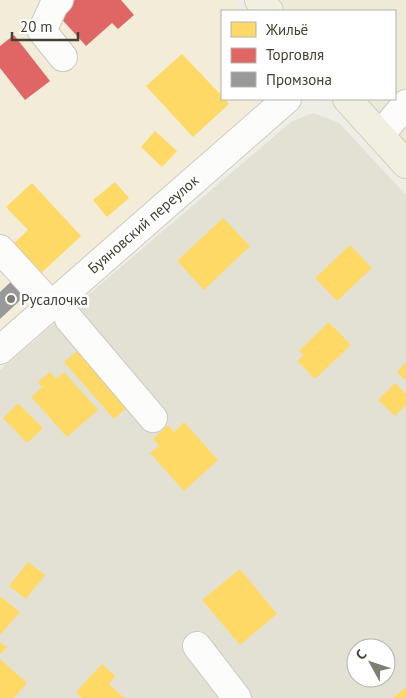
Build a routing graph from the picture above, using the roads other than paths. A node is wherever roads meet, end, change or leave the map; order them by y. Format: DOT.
graph roads {
  1 [pos="59,0"];
  2 [pos="258,0"];
  3 [pos="268,10"];
  4 [pos="63,57"];
  5 [pos="286,100"];
  6 [pos="348,100"];
  7 [pos="406,104"];
  8 [pos="380,135"];
  9 [pos="406,164"];
  10 [pos="0,249"];
  11 [pos="60,312"];
  12 [pos="0,350"];
  13 [pos="153,418"];
  14 [pos="197,646"];
  15 [pos="237,698"];
  1 -- 4 [label="street"];
  2 -- 3 [label="main road"];
  5 -- 11 [label="street, Буяновский переулок"];
  6 -- 8 [label="main road"];
  7 -- 8 [label="street"];
  8 -- 9 [label="main road"];
  10 -- 11 [label="street"];
  11 -- 12 [label="street, Буяновский переулок"];
  11 -- 13 [label="street"];
  14 -- 15 [label="street"];
}
